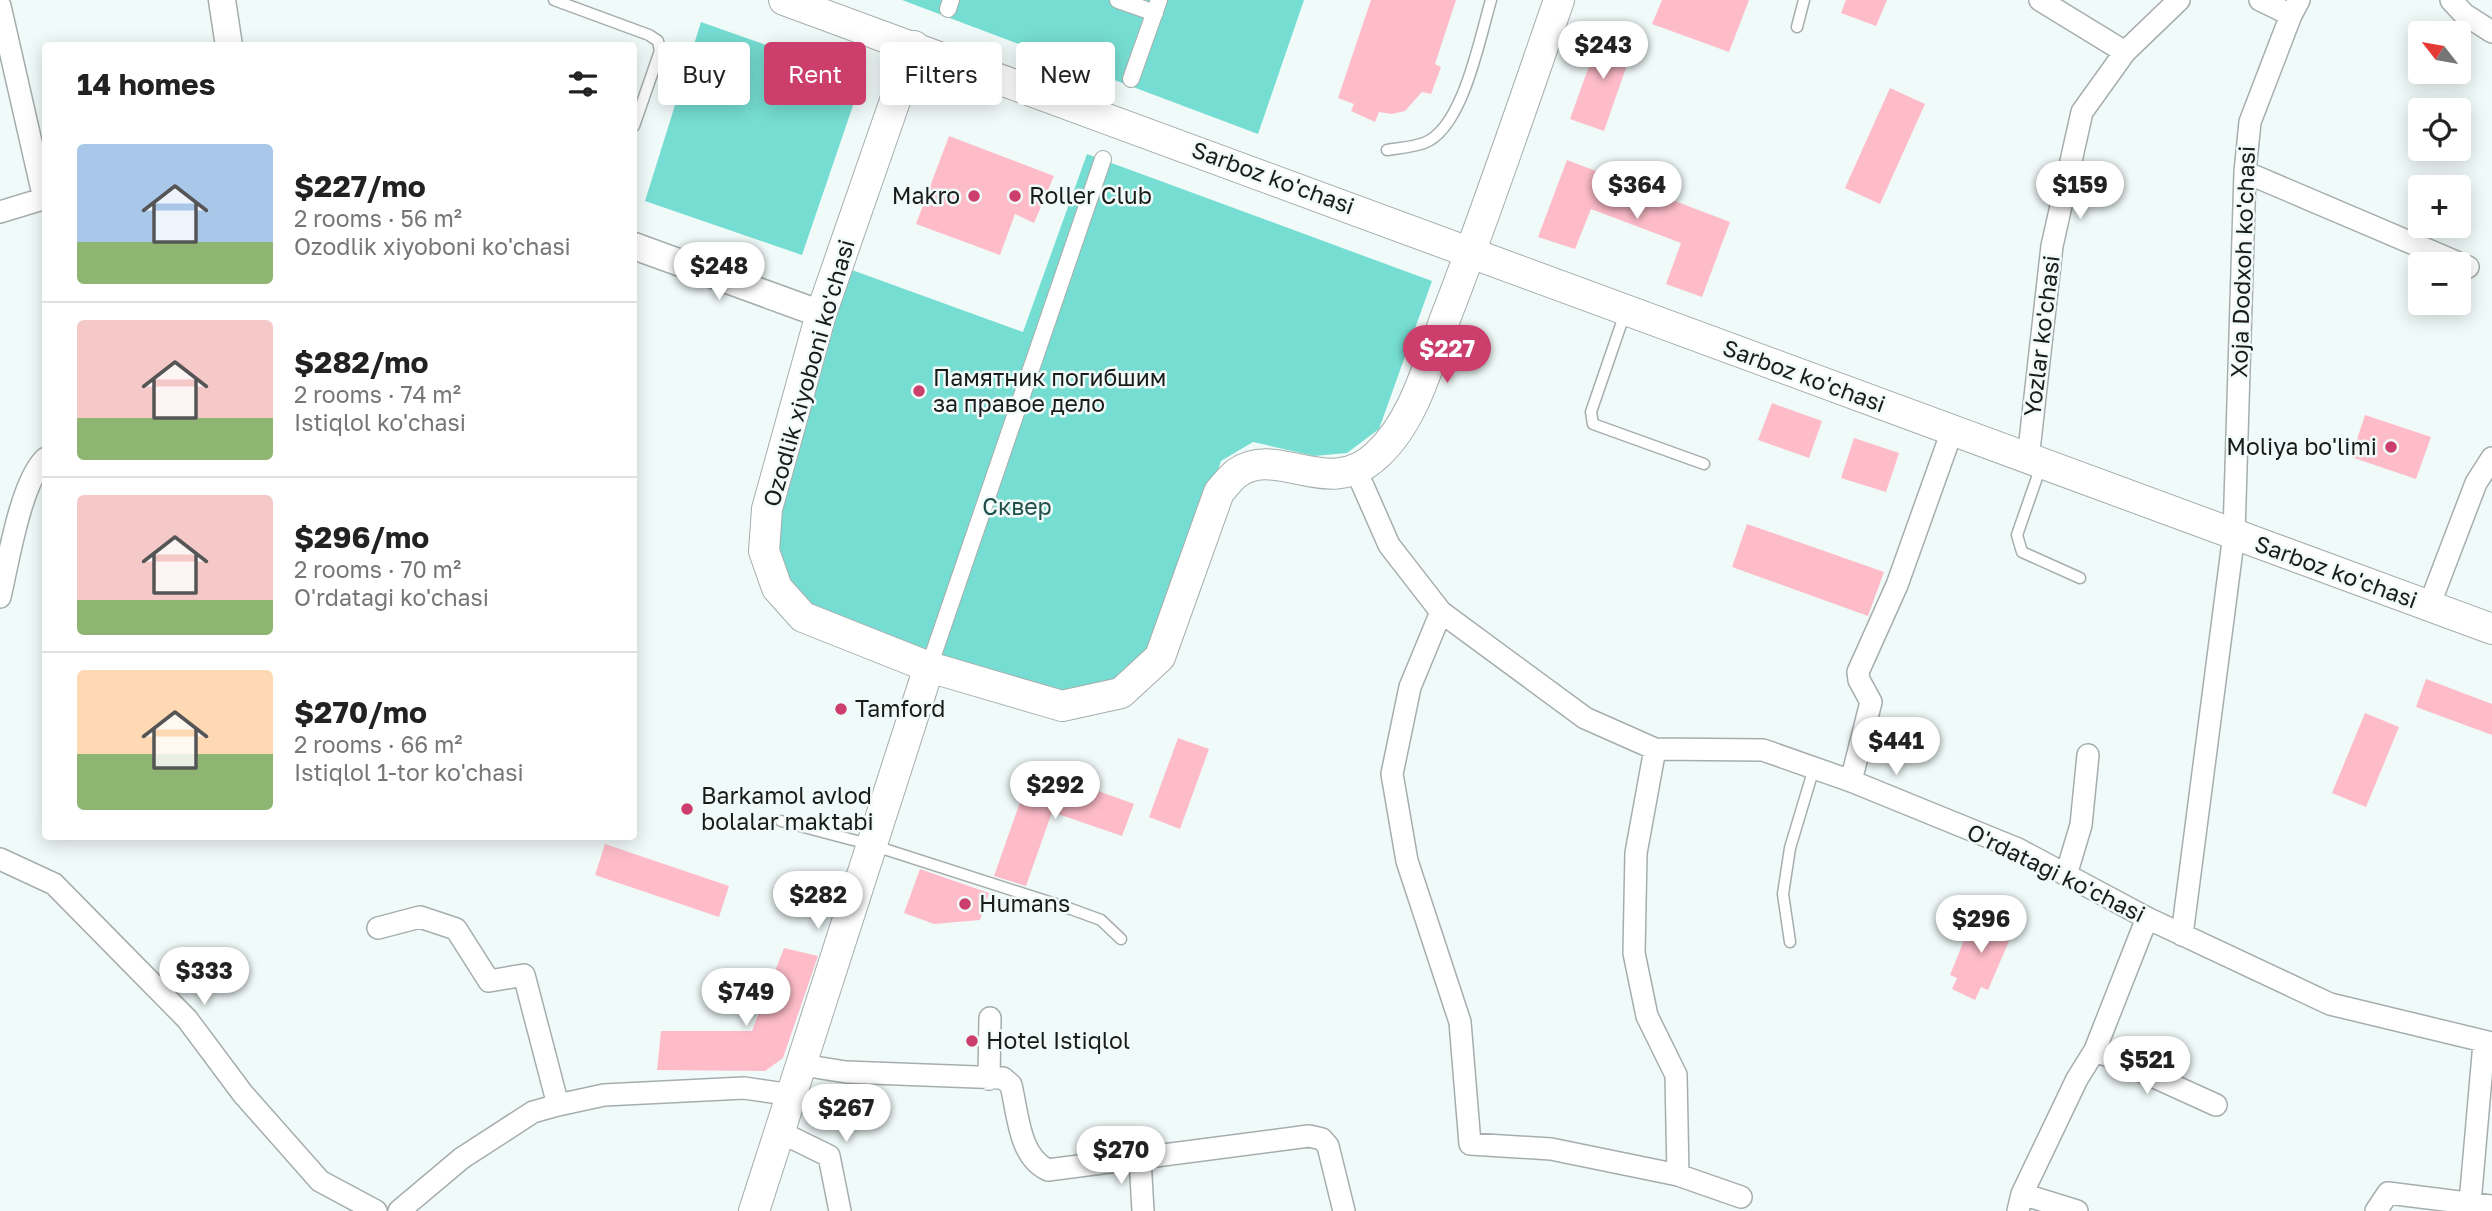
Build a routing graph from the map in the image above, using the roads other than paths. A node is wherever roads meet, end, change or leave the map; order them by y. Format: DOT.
graph roads {
  1 [pos="222,0"];
  2 [pos="554,0"];
  3 [pos="784,0"];
  4 [pos="1118,0"];
  5 [pos="1491,0"];
  6 [pos="1559,0"];
  7 [pos="1804,0"];
  8 [pos="2040,0"];
  9 [pos="2179,0"];
  10 [pos="2260,0"];
  11 [pos="2451,0"];
  12 [pos="0,6"];
  13 [pos="1157,7"];
  14 [pos="2295,7"];
  15 [pos="1797,27"];
  16 [pos="2492,32"];
  17 [pos="228,42"];
  18 [pos="903,42"];
  19 [pos="2125,52"];
  20 [pos="1002,79"];
  21 [pos="1131,79"];
  22 [pos="894,105"];
  23 [pos="637,117"];
  24 [pos="1387,150"];
  25 [pos="1103,159"];
  26 [pos="2245,172"];
  27 [pos="42,185"];
  28 [pos="42,199"];
  29 [pos="0,212"];
  30 [pos="637,247"];
  31 [pos="1471,251"];
  32 [pos="2433,252"];
  33 [pos="1626,309"];
  34 [pos="821,314"];
  35 [pos="1952,431"];
  36 [pos="2492,458"];
  37 [pos="42,462"];
  38 [pos="2035,462"];
  39 [pos="1704,464"];
  40 [pos="1356,470"];
  41 [pos="2234,534"];
  42 [pos="2080,578"];
  43 [pos="0,597"];
  44 [pos="2429,606"];
  45 [pos="1441,612"];
  46 [pos="2492,629"];
  47 [pos="929,667"];
  48 [pos="1656,749"];
  49 [pos="2088,755"];
  50 [pos="1814,768"];
  51 [pos="1851,781"];
  52 [pos="780,821"];
  53 [pos="873,845"];
  54 [pos="0,859"];
  55 [pos="2066,875"];
  56 [pos="2147,918"];
  57 [pos="378,928"];
  58 [pos="2182,935"];
  59 [pos="1121,939"];
  60 [pos="1790,942"];
  61 [pos="990,1018"];
  62 [pos="2488,1043"];
  63 [pos="2095,1049"];
  64 [pos="802,1065"];
  65 [pos="989,1079"];
  66 [pos="792,1095"];
  67 [pos="558,1105"];
  68 [pos="2216,1105"];
  69 [pos="780,1132"];
  70 [pos="1140,1159"];
  71 [pos="1678,1175"];
  72 [pos="1741,1197"];
  73 [pos="2020,1203"];
  74 [pos="2470,1203"];
  75 [pos="2492,1206"];
  76 [pos="376,1211"];
  77 [pos="399,1211"];
  78 [pos="754,1211"];
  79 [pos="840,1211"];
  80 [pos="1143,1211"];
  81 [pos="1345,1211"];
  82 [pos="2077,1211"];
  83 [pos="2376,1211"];
  1 -- 17 [label="street"];
  2 -- 23 [label="lane"];
  3 -- 18 [label="main road, Sarboz ko'chasi"];
  4 -- 13 [label="street"];
  5 -- 24 [label="lane"];
  6 -- 31 [label="main road"];
  7 -- 15 [label="lane"];
  8 -- 19 [label="street"];
  9 -- 19 [label="street, Yozlar ko'chasi"];
  10 -- 14 [label="street"];
  11 -- 16 [label="street"];
  12 -- 27 [label="street"];
  13 -- 21 [label="street"];
  14 -- 26 [label="street, Xoja Dodxoh ko'chasi"];
  19 -- 38 [label="street, Yozlar ko'chasi"];
  20 -- 31 [label="main road, Sarboz ko'chasi"];
  22 -- 34 [label="main road, Ozodlik xiyoboni ko'chasi"];
  25 -- 47 [label="street"];
  26 -- 32 [label="street"];
  26 -- 41 [label="street, Xoja Dodxoh ko'chasi"];
  28 -- 29 [label="street"];
  30 -- 34 [label="street"];
  31 -- 33 [label="main road, Sarboz ko'chasi"];
  31 -- 40 [label="main road"];
  33 -- 35 [label="main road, Sarboz ko'chasi"];
  33 -- 39 [label="lane"];
  34 -- 47 [label="main road, Ozodlik xiyoboni ko'chasi"];
  35 -- 38 [label="main road, Sarboz ko'chasi"];
  35 -- 51 [label="street"];
  36 -- 44 [label="street"];
  37 -- 43 [label="street"];
  38 -- 41 [label="main road, Sarboz ko'chasi"];
  38 -- 42 [label="lane"];
  40 -- 45 [label="street, O'rdatagi ko'chasi"];
  40 -- 47 [label="main road, Ozodlik xiyoboni ko'chasi"];
  41 -- 44 [label="main road, Sarboz ko'chasi"];
  41 -- 58 [label="street, Xoja Dodxoh ko'chasi"];
  44 -- 46 [label="main road, Sarboz ko'chasi"];
  45 -- 48 [label="street, O'rdatagi ko'chasi"];
  45 -- 71 [label="street"];
  47 -- 53 [label="main road"];
  48 -- 50 [label="street, O'rdatagi ko'chasi"];
  48 -- 71 [label="street"];
  49 -- 55 [label="street"];
  50 -- 51 [label="street, O'rdatagi ko'chasi"];
  50 -- 60 [label="lane"];
  51 -- 55 [label="street, O'rdatagi ko'chasi"];
  52 -- 53 [label="lane"];
  53 -- 59 [label="lane"];
  53 -- 64 [label="main road"];
  54 -- 76 [label="street"];
  55 -- 56 [label="street, O'rdatagi ko'chasi"];
  56 -- 58 [label="street, O'rdatagi ko'chasi"];
  56 -- 63 [label="street"];
  57 -- 67 [label="street"];
  58 -- 62 [label="street, O'rdatagi ko'chasi"];
  61 -- 65 [label="street"];
  62 -- 74 [label="street"];
  63 -- 68 [label="street"];
  63 -- 73 [label="street"];
  64 -- 65 [label="street"];
  64 -- 66 [label="main road"];
  65 -- 70 [label="street"];
  66 -- 67 [label="street"];
  66 -- 69 [label="main road"];
  67 -- 77 [label="street"];
  69 -- 78 [label="main road"];
  69 -- 79 [label="street"];
  70 -- 80 [label="street"];
  70 -- 81 [label="street"];
  71 -- 72 [label="street"];
  73 -- 82 [label="street"];
  74 -- 75 [label="street"];
  74 -- 83 [label="street"];
}
